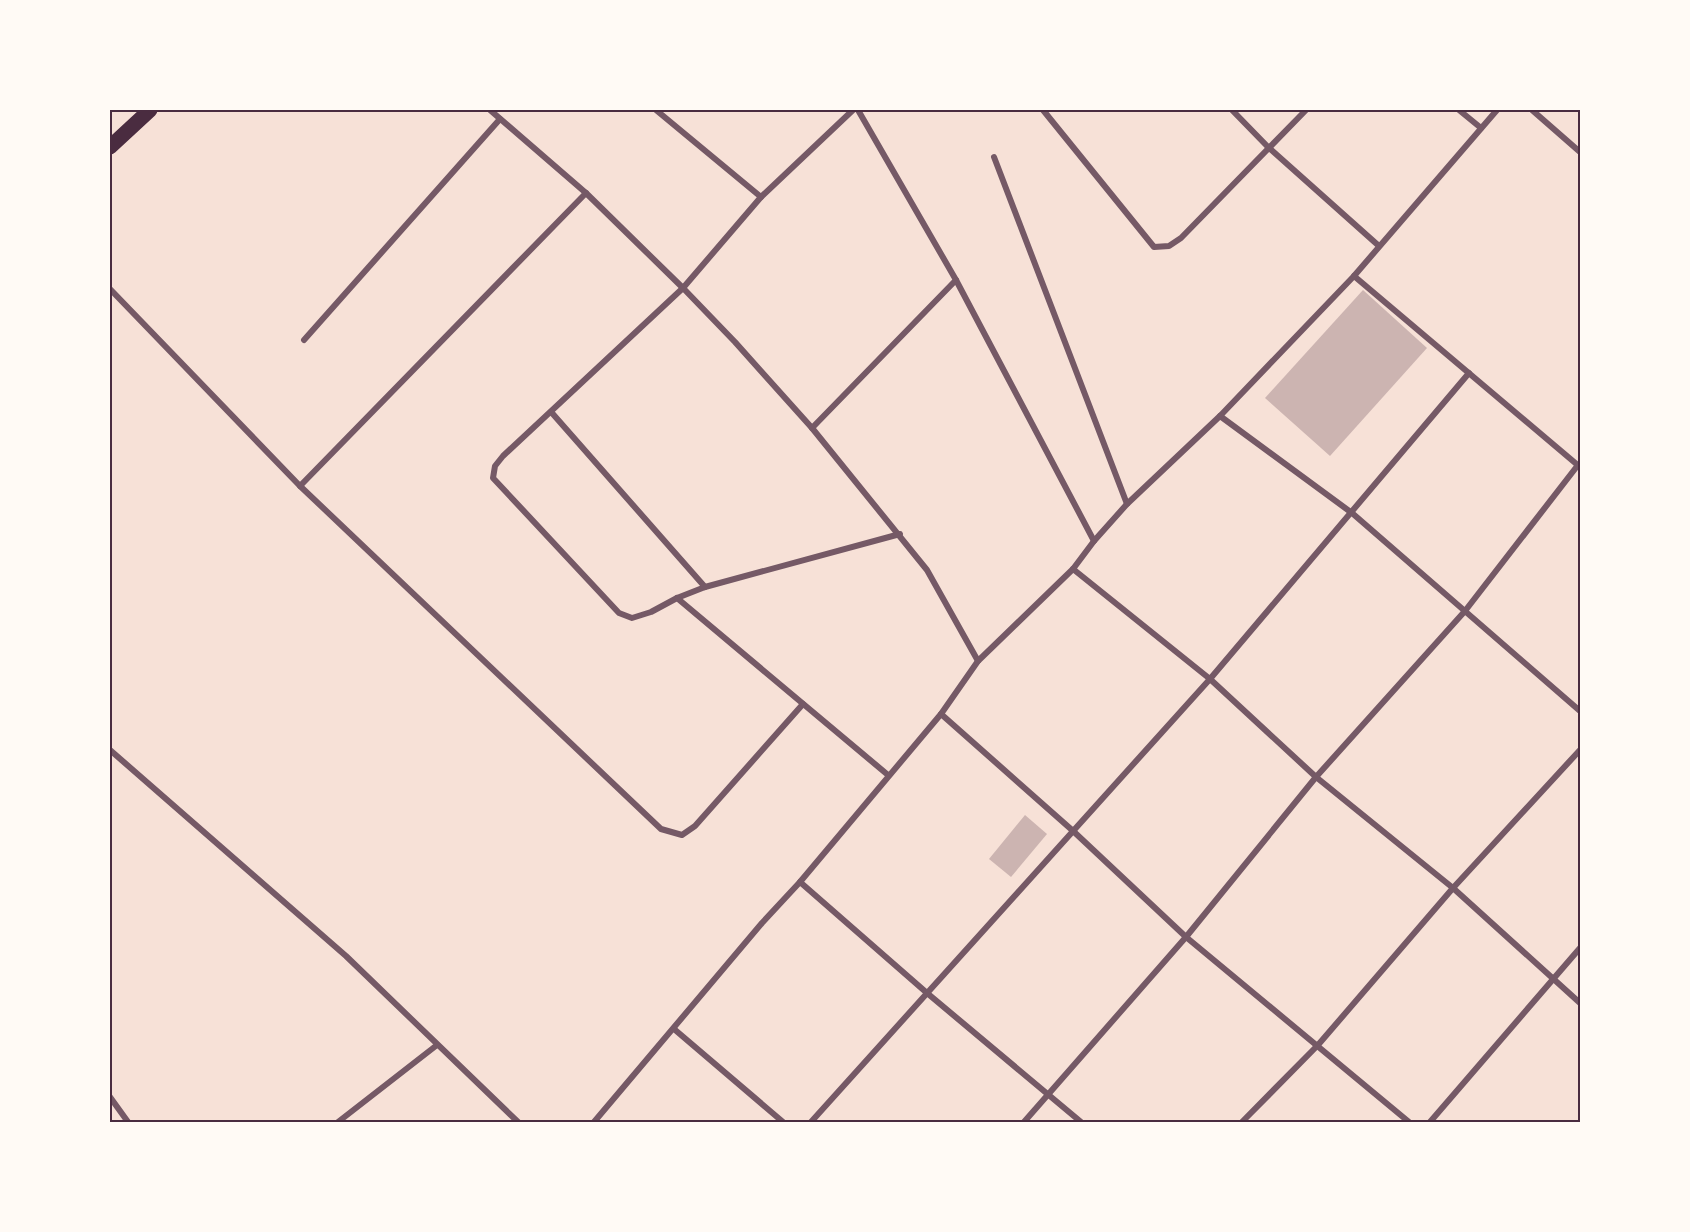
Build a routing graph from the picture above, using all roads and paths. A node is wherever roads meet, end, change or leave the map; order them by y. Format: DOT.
graph roads {
  1 [pos="150,110"];
  2 [pos="490,110"];
  3 [pos="656,110"];
  4 [pos="855,110"];
  5 [pos="1043,110"];
  6 [pos="1232,110"];
  7 [pos="1306,110"];
  8 [pos="1459,110"];
  9 [pos="1497,110"];
  10 [pos="1532,110"];
  11 [pos="500,119"];
  12 [pos="1481,128"];
  13 [pos="110,147"];
  14 [pos="1268,147"];
  15 [pos="1581,152"];
  16 [pos="994,157"];
  17 [pos="586,193"];
  18 [pos="761,197"];
  19 [pos="1379,246"];
  20 [pos="1354,276"];
  21 [pos="956,280"];
  22 [pos="683,288"];
  23 [pos="110,289"];
  24 [pos="304,340"];
  25 [pos="1469,373"];
  26 [pos="552,412"];
  27 [pos="1220,416"];
  28 [pos="812,428"];
  29 [pos="1579,466"];
  30 [pos="300,486"];
  31 [pos="1127,504"];
  32 [pos="1352,513"];
  33 [pos="900,534"];
  34 [pos="1094,541"];
  35 [pos="1073,569"];
  36 [pos="705,587"];
  37 [pos="677,598"];
  38 [pos="1465,611"];
  39 [pos="978,661"];
  40 [pos="1210,679"];
  41 [pos="803,704"];
  42 [pos="1581,711"];
  43 [pos="941,714"];
  44 [pos="110,750"];
  45 [pos="1581,750"];
  46 [pos="888,775"];
  47 [pos="1316,777"];
  48 [pos="1072,830"];
  49 [pos="800,882"];
  50 [pos="1454,888"];
  51 [pos="1186,937"];
  52 [pos="1581,948"];
  53 [pos="1553,980"];
  54 [pos="927,993"];
  55 [pos="1581,1004"];
  56 [pos="674,1029"];
  57 [pos="436,1045"];
  58 [pos="1318,1045"];
  59 [pos="1049,1095"];
  60 [pos="110,1097"];
  61 [pos="515,1120"];
  62 [pos="128,1122"];
  63 [pos="338,1122"];
  64 [pos="505,1122"];
  65 [pos="594,1122"];
  66 [pos="783,1122"];
  67 [pos="811,1122"];
  68 [pos="1024,1122"];
  69 [pos="1081,1122"];
  70 [pos="1242,1122"];
  71 [pos="1409,1122"];
  72 [pos="1430,1122"];
  1 -- 13 [label="main road"];
  2 -- 11 [label="street"];
  3 -- 18 [label="street"];
  4 -- 18 [label="street"];
  4 -- 21 [label="street"];
  5 -- 14 [label="street"];
  6 -- 14 [label="street"];
  7 -- 14 [label="street"];
  8 -- 12 [label="street"];
  9 -- 12 [label="street"];
  10 -- 15 [label="street"];
  11 -- 17 [label="street"];
  11 -- 24 [label="street"];
  12 -- 19 [label="street"];
  14 -- 19 [label="street"];
  16 -- 31 [label="street"];
  17 -- 22 [label="street"];
  17 -- 30 [label="street"];
  18 -- 22 [label="street"];
  19 -- 20 [label="street"];
  20 -- 25 [label="street"];
  20 -- 27 [label="street"];
  21 -- 28 [label="street"];
  21 -- 34 [label="street"];
  22 -- 26 [label="street"];
  22 -- 28 [label="street"];
  23 -- 30 [label="street"];
  25 -- 29 [label="street"];
  25 -- 32 [label="street"];
  26 -- 36 [label="street"];
  26 -- 37 [label="street"];
  27 -- 31 [label="street"];
  27 -- 32 [label="street"];
  28 -- 33 [label="street"];
  29 -- 38 [label="street"];
  30 -- 41 [label="street"];
  31 -- 34 [label="street"];
  32 -- 38 [label="street"];
  32 -- 40 [label="street"];
  33 -- 36 [label="street"];
  33 -- 39 [label="street"];
  34 -- 35 [label="street"];
  35 -- 39 [label="street"];
  35 -- 40 [label="street"];
  36 -- 37 [label="street"];
  37 -- 41 [label="street"];
  38 -- 42 [label="street"];
  38 -- 47 [label="street"];
  39 -- 43 [label="street"];
  40 -- 47 [label="street"];
  40 -- 48 [label="street"];
  41 -- 46 [label="street"];
  43 -- 46 [label="street"];
  43 -- 48 [label="street"];
  44 -- 57 [label="street"];
  45 -- 50 [label="street"];
  46 -- 49 [label="street"];
  47 -- 50 [label="street"];
  47 -- 51 [label="street"];
  48 -- 51 [label="street"];
  48 -- 54 [label="street"];
  49 -- 54 [label="street"];
  49 -- 56 [label="street"];
  50 -- 53 [label="street"];
  50 -- 58 [label="street"];
  51 -- 58 [label="street"];
  51 -- 59 [label="street"];
  52 -- 53 [label="street"];
  53 -- 55 [label="street"];
  53 -- 72 [label="street"];
  54 -- 59 [label="street"];
  54 -- 67 [label="street"];
  56 -- 65 [label="street"];
  56 -- 66 [label="street"];
  57 -- 61 [label="street"];
  57 -- 63 [label="street"];
  58 -- 70 [label="street"];
  58 -- 71 [label="street"];
  59 -- 68 [label="street"];
  59 -- 69 [label="street"];
  60 -- 62 [label="street"];
  61 -- 64 [label="street"];
}
